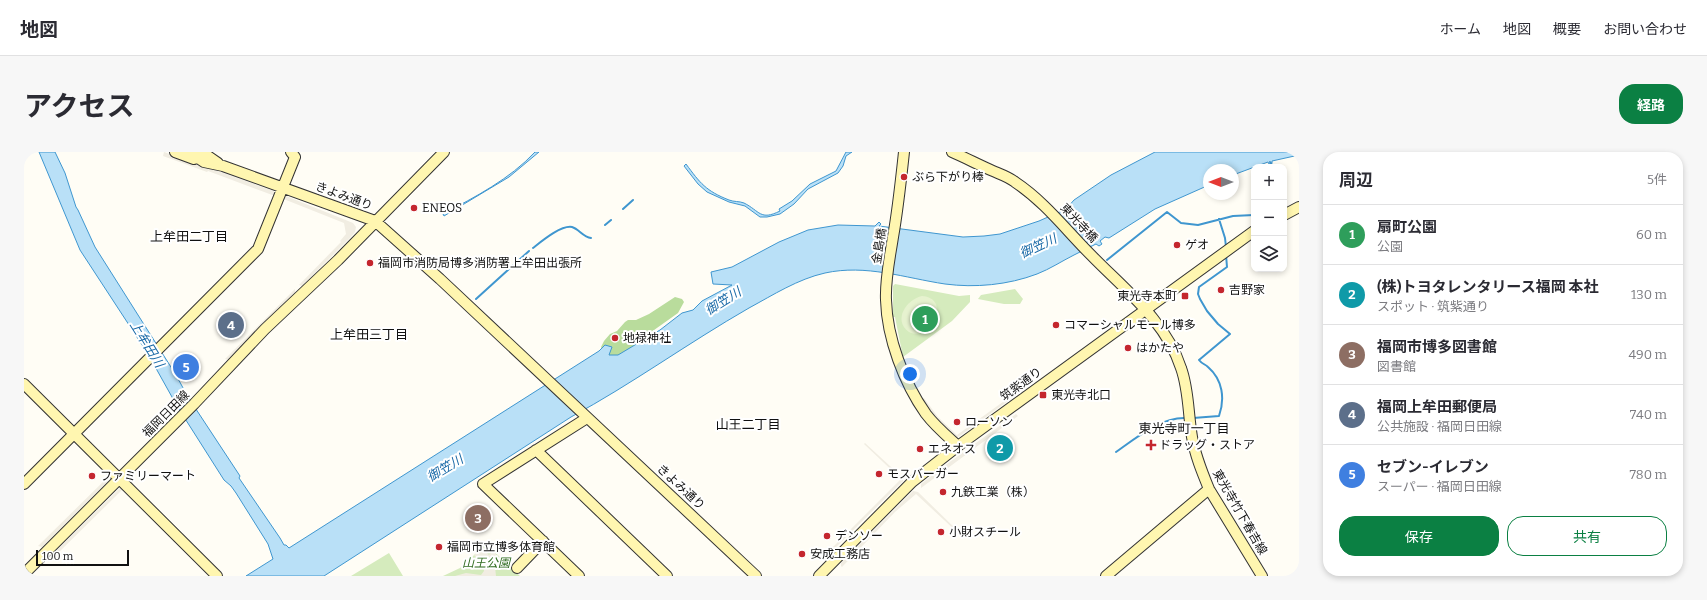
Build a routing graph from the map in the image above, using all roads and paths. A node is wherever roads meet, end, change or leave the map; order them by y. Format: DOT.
graph roads {
  1 [pos="175,152"];
  2 [pos="189,152"];
  3 [pos="202,152"];
  4 [pos="290,152"];
  5 [pos="444,152"];
  6 [pos="904,152"];
  7 [pos="952,152"];
  8 [pos="204,162"];
  9 [pos="224,166"];
  10 [pos="282,187"];
  11 [pos="1299,207"];
  12 [pos="1287,213"];
  13 [pos="375,221"];
  14 [pos="1251,233"];
  15 [pos="1091,256"];
  16 [pos="1147,310"];
  17 [pos="24,384"];
  18 [pos="587,418"];
  19 [pos="74,434"];
  20 [pos="958,446"];
  21 [pos="536,450"];
  22 [pos="118,480"];
  23 [pos="24,484"];
  24 [pos="1209,489"];
  25 [pos="543,541"];
  26 [pos="516,568"];
  27 [pos="24,574"];
  28 [pos="217,576"];
  29 [pos="579,576"];
  30 [pos="667,576"];
  31 [pos="756,576"];
  32 [pos="819,576"];
  33 [pos="1106,576"];
  34 [pos="1262,576"];
  1 -- 8 [label="street"];
  2 -- 8 [label="street, きよみ通り"];
  3 -- 9 [label="street, きよみ通り"];
  4 -- 10 [label="street"];
  5 -- 13 [label="street, 福岡日田線"];
  6 -- 20 [label="street, 金島橋"];
  7 -- 15 [label="street, 東光寺橋"];
  8 -- 9 [label="street, きよみ通り"];
  9 -- 10 [label="street, きよみ通り"];
  10 -- 13 [label="street, きよみ通り"];
  10 -- 19 [label="street"];
  11 -- 12 [label="street"];
  13 -- 18 [label="street, きよみ通り"];
  13 -- 22 [label="street, 福岡日田線"];
  14 -- 16 [label="street, 筑紫通り"];
  15 -- 16 [label="street, 東光寺竹下春吉線"];
  16 -- 20 [label="street, 筑紫通り"];
  16 -- 24 [label="street, 東光寺竹下春吉線"];
  17 -- 19 [label="street"];
  18 -- 21 [label="street"];
  18 -- 31 [label="street, きよみ通り"];
  19 -- 22 [label="street"];
  19 -- 23 [label="street"];
  20 -- 32 [label="street, 筑紫通り"];
  21 -- 25 [label="street"];
  21 -- 30 [label="street"];
  22 -- 27 [label="street, 福岡日田線"];
  22 -- 28 [label="street"];
  24 -- 33 [label="street"];
  24 -- 34 [label="street, 東光寺竹下春吉線"];
  25 -- 26 [label="street"];
  25 -- 29 [label="street"];
}
